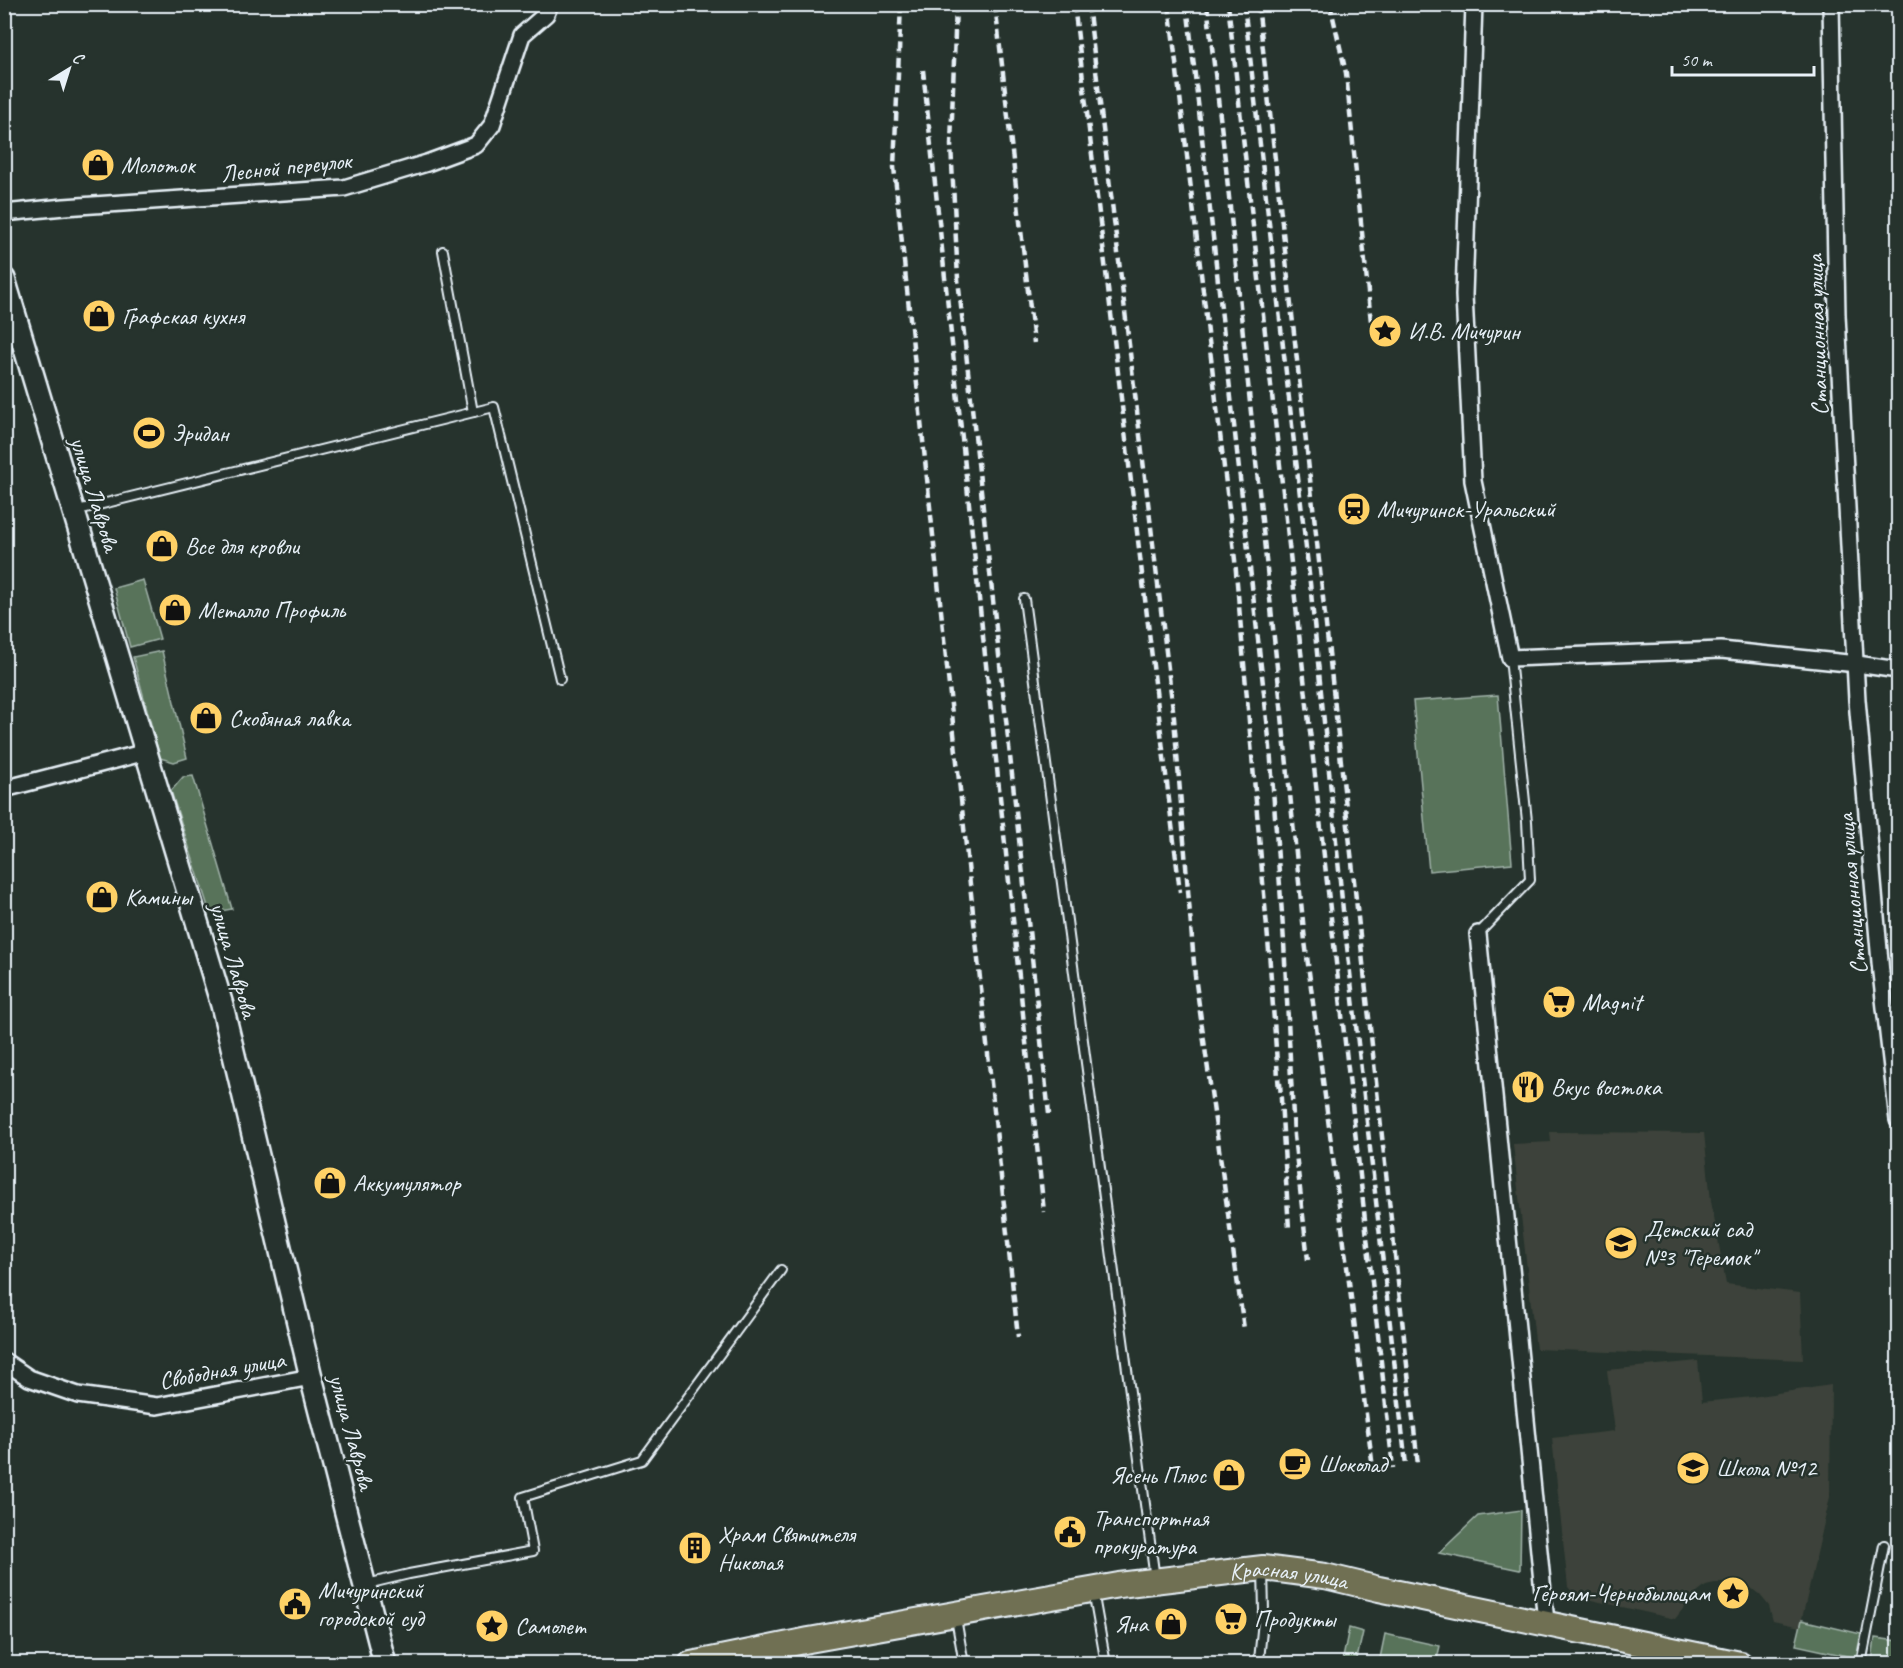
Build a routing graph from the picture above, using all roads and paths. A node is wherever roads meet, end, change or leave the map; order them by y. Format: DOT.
graph roads {
  1 [pos="550,4"];
  2 [pos="1474,4"];
  3 [pos="1831,4"];
  4 [pos="4,213"];
  5 [pos="443,251"];
  6 [pos="4,279"];
  7 [pos="473,412"];
  8 [pos="73,511"];
  9 [pos="1024,599"];
  10 [pos="1510,658"];
  11 [pos="1857,664"];
  12 [pos="1899,670"];
  13 [pos="560,678"];
  14 [pos="146,752"];
  15 [pos="4,789"];
  16 [pos="1478,934"];
  17 [pos="1899,1120"];
  18 [pos="781,1270"];
  19 [pos="4,1361"];
  20 [pos="311,1377"];
  21 [pos="1884,1545"];
  22 [pos="1263,1568"];
  23 [pos="1155,1581"];
  24 [pos="365,1584"];
  25 [pos="1093,1590"];
  26 [pos="955,1614"];
  27 [pos="1546,1622"];
  28 [pos="788,1654"];
  29 [pos="385,1664"];
  30 [pos="691,1664"];
  31 [pos="964,1664"];
  32 [pos="1106,1664"];
  33 [pos="1262,1664"];
  34 [pos="1740,1664"];
  35 [pos="1861,1664"];
  1 -- 4 [label="street, Лесной переулок"];
  2 -- 10 [label="street"];
  3 -- 11 [label="street, Станционная улица"];
  5 -- 7 [label="lane"];
  6 -- 8 [label="main road, улица Лаврова"];
  7 -- 8 [label="lane"];
  7 -- 13 [label="lane"];
  8 -- 14 [label="main road, улица Лаврова"];
  9 -- 23 [label="lane"];
  10 -- 11 [label="street"];
  10 -- 16 [label="lane"];
  11 -- 12 [label="street"];
  11 -- 17 [label="street, Станционная улица"];
  14 -- 15 [label="street"];
  14 -- 20 [label="main road, улица Лаврова"];
  16 -- 27 [label="street"];
  18 -- 24 [label="lane"];
  19 -- 20 [label="street, Свободная улица"];
  20 -- 24 [label="main road, улица Лаврова"];
  21 -- 35 [label="lane"];
  22 -- 23 [label="main road, Красная улица"];
  22 -- 27 [label="main road, Красная улица"];
  22 -- 33 [label="lane"];
  23 -- 25 [label="main road, Красная улица"];
  24 -- 29 [label="main road, улица Лаврова"];
  25 -- 26 [label="main road, Красная улица"];
  25 -- 32 [label="lane"];
  26 -- 28 [label="main road, Красная улица"];
  26 -- 31 [label="lane"];
  27 -- 34 [label="main road, Красная улица"];
  28 -- 30 [label="main road, Красная улица"];
}
